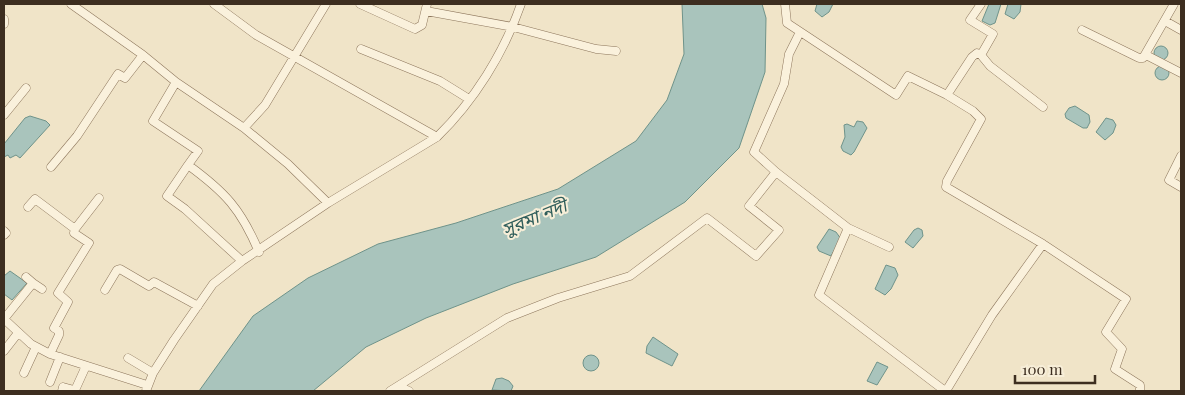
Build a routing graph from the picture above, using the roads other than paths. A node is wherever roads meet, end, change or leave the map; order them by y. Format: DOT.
graph roads {
  1 [pos="71,4"];
  2 [pos="214,4"];
  3 [pos="326,4"];
  4 [pos="360,4"];
  5 [pos="521,4"];
  6 [pos="785,4"];
  7 [pos="981,4"];
  8 [pos="1174,4"];
  9 [pos="427,7"];
  10 [pos="4,19"];
  11 [pos="1165,21"];
  12 [pos="4,24"];
  13 [pos="513,27"];
  14 [pos="1082,30"];
  15 [pos="1181,30"];
  16 [pos="800,32"];
  17 [pos="361,49"];
  18 [pos="616,51"];
  19 [pos="143,55"];
  20 [pos="981,55"];
  21 [pos="1146,55"];
  22 [pos="295,58"];
  23 [pos="1181,73"];
  24 [pos="176,82"];
  25 [pos="26,88"];
  26 [pos="947,95"];
  27 [pos="469,99"];
  28 [pos="1043,107"];
  29 [pos="4,115"];
  30 [pos="244,128"];
  31 [pos="437,137"];
  32 [pos="1181,156"];
  33 [pos="188,165"];
  34 [pos="52,167"];
  35 [pos="776,172"];
  36 [pos="1181,186"];
  37 [pos="99,198"];
  38 [pos="328,203"];
  39 [pos="28,207"];
  40 [pos="848,228"];
  41 [pos="75,229"];
  42 [pos="4,231"];
  43 [pos="4,235"];
  44 [pos="1043,244"];
  45 [pos="889,247"];
  46 [pos="259,252"];
  47 [pos="242,261"];
  48 [pos="26,277"];
  49 [pos="33,283"];
  50 [pos="42,289"];
  51 [pos="104,290"];
  52 [pos="198,306"];
  53 [pos="4,319"];
  54 [pos="18,332"];
  55 [pos="36,347"];
  56 [pos="4,351"];
  57 [pos="50,354"];
  58 [pos="60,357"];
  59 [pos="128,358"];
  60 [pos="86,366"];
  61 [pos="24,373"];
  62 [pos="153,373"];
  63 [pos="50,382"];
  64 [pos="398,386"];
  65 [pos="147,388"];
  66 [pos="62,391"];
  67 [pos="390,391"];
  68 [pos="409,391"];
  69 [pos="946,391"];
  70 [pos="1140,391"];
  1 -- 19 [label="street"];
  2 -- 22 [label="street"];
  3 -- 22 [label="street"];
  4 -- 9 [label="street"];
  5 -- 13 [label="street"];
  6 -- 16 [label="street"];
  7 -- 20 [label="street"];
  8 -- 11 [label="street"];
  9 -- 13 [label="street"];
  10 -- 12 [label="street"];
  11 -- 15 [label="street"];
  11 -- 21 [label="street"];
  13 -- 18 [label="street"];
  13 -- 27 [label="street"];
  14 -- 21 [label="street"];
  16 -- 26 [label="street"];
  16 -- 35 [label="street"];
  17 -- 27 [label="street"];
  19 -- 24 [label="street"];
  19 -- 34 [label="street"];
  20 -- 26 [label="street"];
  20 -- 28 [label="street"];
  21 -- 23 [label="street"];
  22 -- 30 [label="street"];
  22 -- 31 [label="street"];
  24 -- 30 [label="street"];
  24 -- 33 [label="street"];
  25 -- 29 [label="street"];
  26 -- 44 [label="street"];
  27 -- 31 [label="street"];
  30 -- 38 [label="street"];
  31 -- 38 [label="street"];
  32 -- 36 [label="street"];
  33 -- 46 [label="street"];
  33 -- 47 [label="street"];
  35 -- 40 [label="street"];
  35 -- 64 [label="street"];
  37 -- 41 [label="street"];
  38 -- 46 [label="street"];
  39 -- 41 [label="street"];
  40 -- 45 [label="street"];
  40 -- 69 [label="street"];
  41 -- 57 [label="street"];
  42 -- 43 [label="street"];
  44 -- 69 [label="street"];
  44 -- 70 [label="street"];
  46 -- 47 [label="street"];
  47 -- 52 [label="street"];
  48 -- 49 [label="street"];
  49 -- 50 [label="street"];
  49 -- 53 [label="street"];
  51 -- 52 [label="street"];
  52 -- 62 [label="street"];
  53 -- 54 [label="street"];
  54 -- 55 [label="street"];
  54 -- 56 [label="street"];
  55 -- 57 [label="street"];
  55 -- 61 [label="street"];
  57 -- 58 [label="street"];
  58 -- 60 [label="street"];
  58 -- 63 [label="street"];
  59 -- 62 [label="street"];
  60 -- 65 [label="street"];
  60 -- 66 [label="street"];
  62 -- 65 [label="street"];
  64 -- 67 [label="street"];
  64 -- 68 [label="street"];
}
